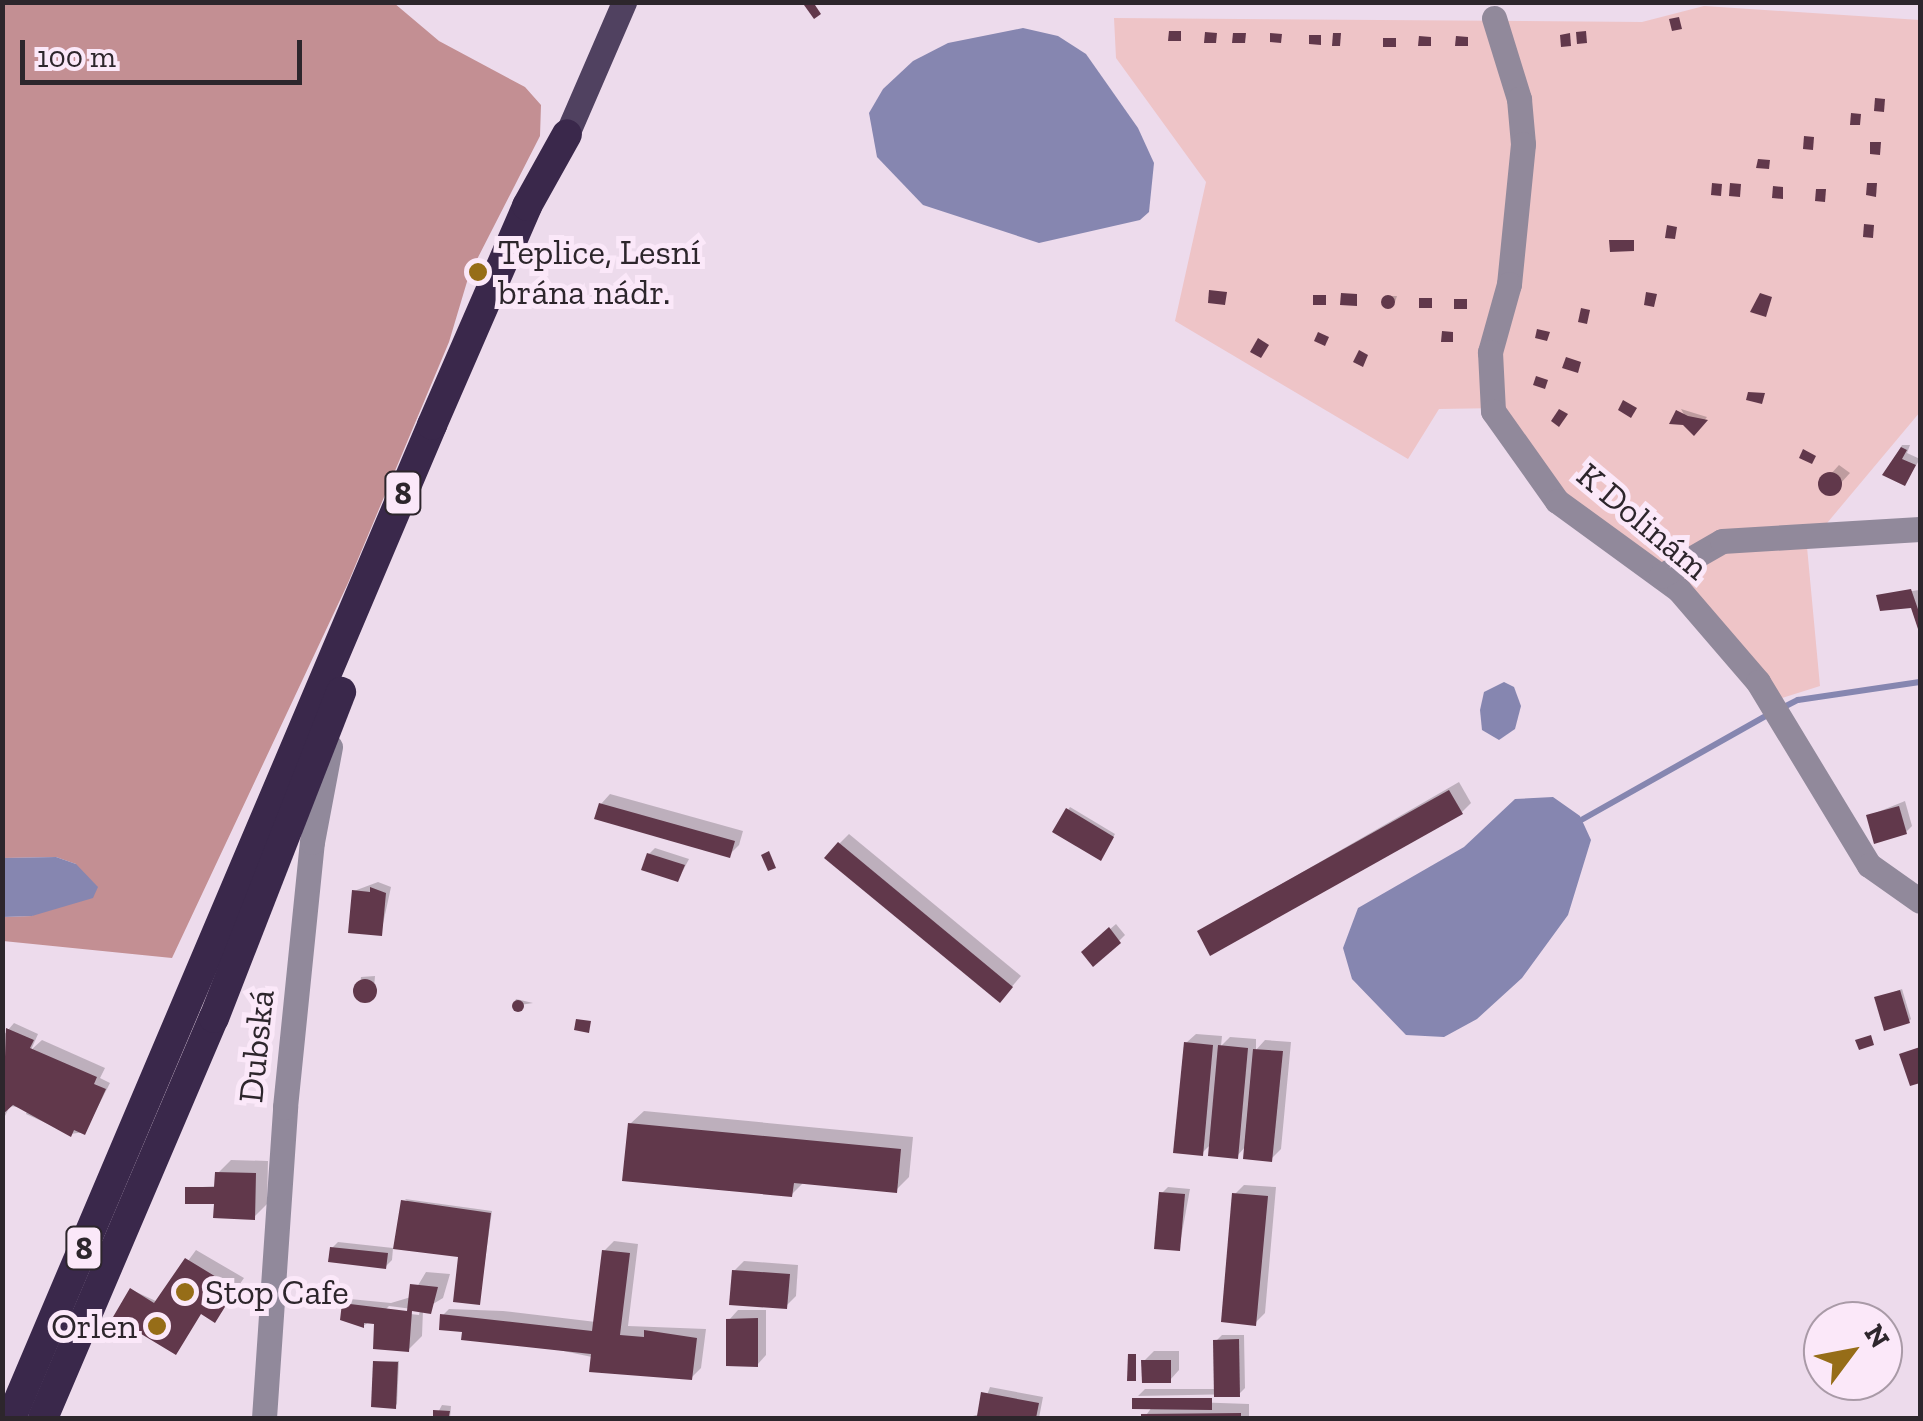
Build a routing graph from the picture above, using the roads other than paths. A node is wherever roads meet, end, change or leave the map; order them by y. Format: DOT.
graph roads {
  1 [pos="624,2"];
  2 [pos="1494,18"];
  3 [pos="567,134"];
  4 [pos="1920,530"];
  5 [pos="1661,576"];
  6 [pos="344,683"];
  7 [pos="1920,901"];
  8 [pos="11,1418"];
  9 [pos="43,1418"];
  10 [pos="264,1418"];
  1 -- 3 [label="main road, 8"];
  2 -- 5 [label="street, K Dolinám"];
  3 -- 6 [label="highway, 8"];
  3 -- 8 [label="highway, 8"];
  4 -- 5 [label="street"];
  5 -- 7 [label="street, K Dolinám"];
  6 -- 9 [label="highway, 8"];
  6 -- 10 [label="street, Dubská"];
}
